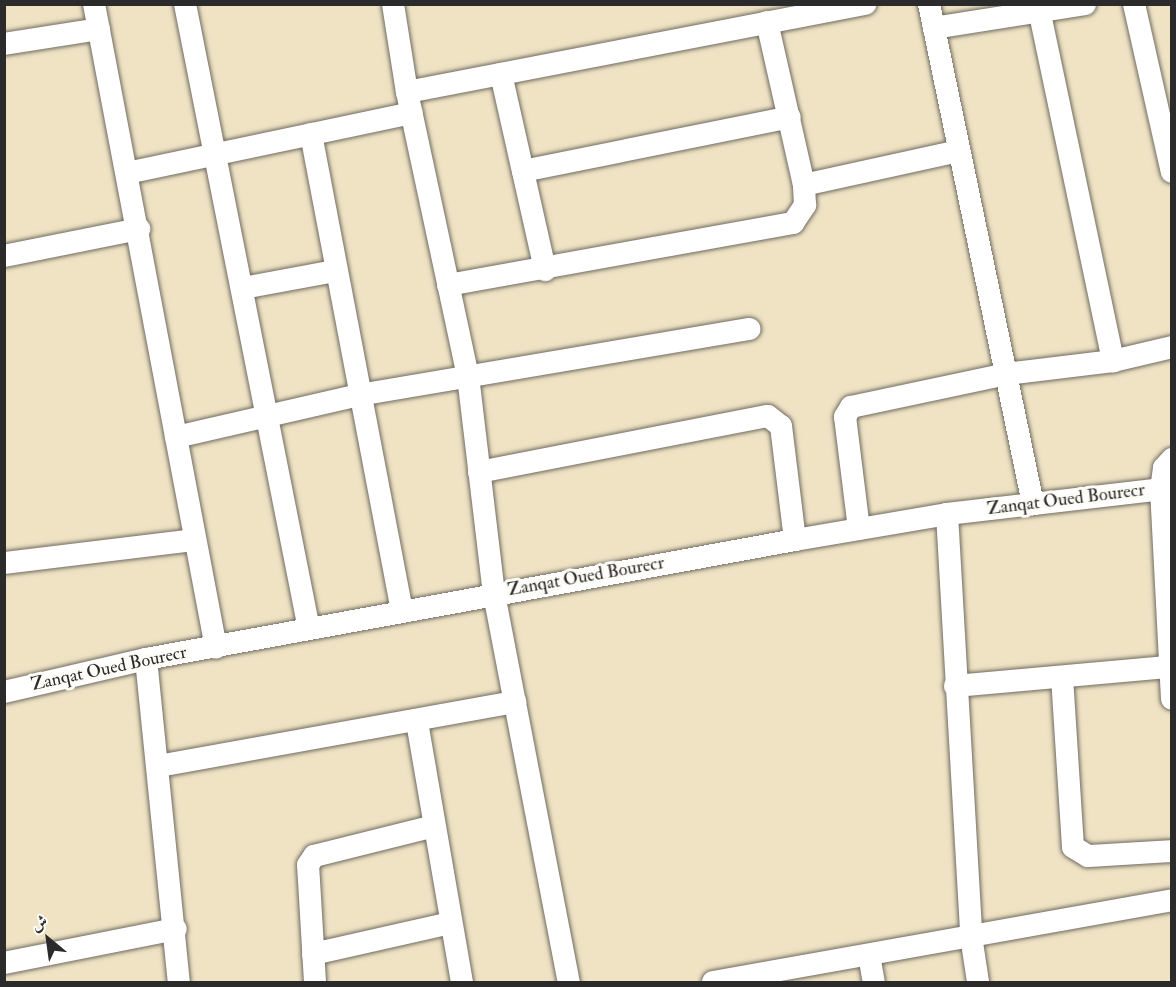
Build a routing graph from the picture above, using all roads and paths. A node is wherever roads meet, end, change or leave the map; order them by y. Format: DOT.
graph roads {
  1 [pos="94,4"];
  2 [pos="185,4"];
  3 [pos="393,4"];
  4 [pos="866,4"];
  5 [pos="929,4"];
  6 [pos="1085,4"];
  7 [pos="1134,4"];
  8 [pos="1040,14"];
  9 [pos="767,22"];
  10 [pos="934,28"];
  11 [pos="99,29"];
  12 [pos="4,44"];
  13 [pos="501,74"];
  14 [pos="409,102"];
  15 [pos="790,117"];
  16 [pos="311,134"];
  17 [pos="959,151"];
  18 [pos="216,152"];
  19 [pos="523,171"];
  20 [pos="1172,172"];
  21 [pos="127,173"];
  22 [pos="804,185"];
  23 [pos="139,229"];
  24 [pos="4,256"];
  25 [pos="545,270"];
  26 [pos="335,271"];
  27 [pos="448,285"];
  28 [pos="243,288"];
  29 [pos="749,329"];
  30 [pos="1172,347"];
  31 [pos="1113,360"];
  32 [pos="1006,374"];
  33 [pos="468,375"];
  34 [pos="360,395"];
  35 [pos="266,418"];
  36 [pos="176,437"];
  37 [pos="1172,459"];
  38 [pos="479,472"];
  39 [pos="1166,488"];
  40 [pos="1032,504"];
  41 [pos="947,514"];
  42 [pos="859,529"];
  43 [pos="195,540"];
  44 [pos="795,540"];
  45 [pos="4,563"];
  46 [pos="494,594"];
  47 [pos="402,611"];
  48 [pos="309,629"];
  49 [pos="216,648"];
  50 [pos="146,659"];
  51 [pos="1170,667"];
  52 [pos="1062,677"];
  53 [pos="955,686"];
  54 [pos="4,692"];
  55 [pos="1172,699"];
  56 [pos="514,702"];
  57 [pos="417,722"];
  58 [pos="159,766"];
  59 [pos="434,826"];
  60 [pos="1172,851"];
  61 [pos="1172,900"];
  62 [pos="450,923"];
  63 [pos="176,929"];
  64 [pos="971,936"];
  65 [pos="313,954"];
  66 [pos="869,955"];
  67 [pos="4,963"];
  68 [pos="179,982"];
  69 [pos="315,982"];
  70 [pos="462,982"];
  71 [pos="569,982"];
  72 [pos="713,982"];
  73 [pos="874,982"];
  74 [pos="978,982"];
  1 -- 11 [label="street"];
  2 -- 18 [label="street"];
  3 -- 14 [label="street"];
  4 -- 9 [label="street"];
  5 -- 10 [label="street"];
  6 -- 8 [label="street"];
  7 -- 20 [label="street"];
  8 -- 10 [label="street"];
  8 -- 31 [label="street"];
  9 -- 13 [label="street"];
  9 -- 15 [label="street"];
  10 -- 17 [label="street"];
  11 -- 12 [label="street"];
  11 -- 21 [label="street"];
  13 -- 14 [label="street"];
  13 -- 19 [label="street"];
  14 -- 16 [label="street"];
  14 -- 27 [label="street"];
  15 -- 19 [label="street"];
  15 -- 22 [label="street"];
  16 -- 18 [label="street"];
  16 -- 26 [label="street"];
  17 -- 22 [label="street"];
  17 -- 32 [label="street"];
  18 -- 21 [label="street"];
  18 -- 28 [label="street"];
  19 -- 25 [label="street"];
  21 -- 23 [label="street"];
  22 -- 25 [label="street"];
  23 -- 24 [label="street"];
  23 -- 36 [label="street"];
  25 -- 27 [label="street"];
  26 -- 28 [label="street"];
  26 -- 34 [label="street"];
  27 -- 33 [label="street"];
  28 -- 35 [label="street"];
  29 -- 33 [label="street"];
  30 -- 31 [label="street"];
  31 -- 32 [label="street"];
  32 -- 40 [label="street"];
  32 -- 42 [label="street"];
  33 -- 34 [label="street"];
  33 -- 38 [label="street"];
  34 -- 35 [label="street"];
  34 -- 47 [label="street"];
  35 -- 36 [label="street"];
  35 -- 48 [label="street"];
  36 -- 43 [label="street"];
  37 -- 39 [label="street"];
  38 -- 44 [label="street"];
  38 -- 46 [label="street"];
  39 -- 40 [label="street, Zanqat Oued Bourecr"];
  39 -- 51 [label="street"];
  40 -- 41 [label="street, Zanqat Oued Bourecr"];
  41 -- 42 [label="street, Zanqat Oued Bourecr"];
  41 -- 53 [label="street"];
  42 -- 44 [label="street, Zanqat Oued Bourecr"];
  43 -- 45 [label="street"];
  43 -- 49 [label="street"];
  44 -- 46 [label="street, Zanqat Oued Bourecr"];
  46 -- 47 [label="street, Zanqat Oued Bourecr"];
  46 -- 56 [label="street"];
  47 -- 48 [label="street, Zanqat Oued Bourecr"];
  48 -- 49 [label="street, Zanqat Oued Bourecr"];
  49 -- 50 [label="street, Zanqat Oued Bourecr"];
  50 -- 54 [label="street, Zanqat Oued Bourecr"];
  50 -- 58 [label="street"];
  51 -- 52 [label="street"];
  51 -- 55 [label="street"];
  52 -- 53 [label="street"];
  52 -- 60 [label="street"];
  53 -- 64 [label="street"];
  56 -- 57 [label="street"];
  56 -- 71 [label="street"];
  57 -- 58 [label="street"];
  57 -- 59 [label="street"];
  58 -- 63 [label="street"];
  59 -- 62 [label="street"];
  59 -- 65 [label="street"];
  61 -- 64 [label="street"];
  62 -- 65 [label="street"];
  62 -- 70 [label="street"];
  63 -- 67 [label="street"];
  63 -- 68 [label="street"];
  64 -- 66 [label="street"];
  64 -- 74 [label="street"];
  65 -- 69 [label="street"];
  66 -- 72 [label="street"];
  66 -- 73 [label="street"];
}
